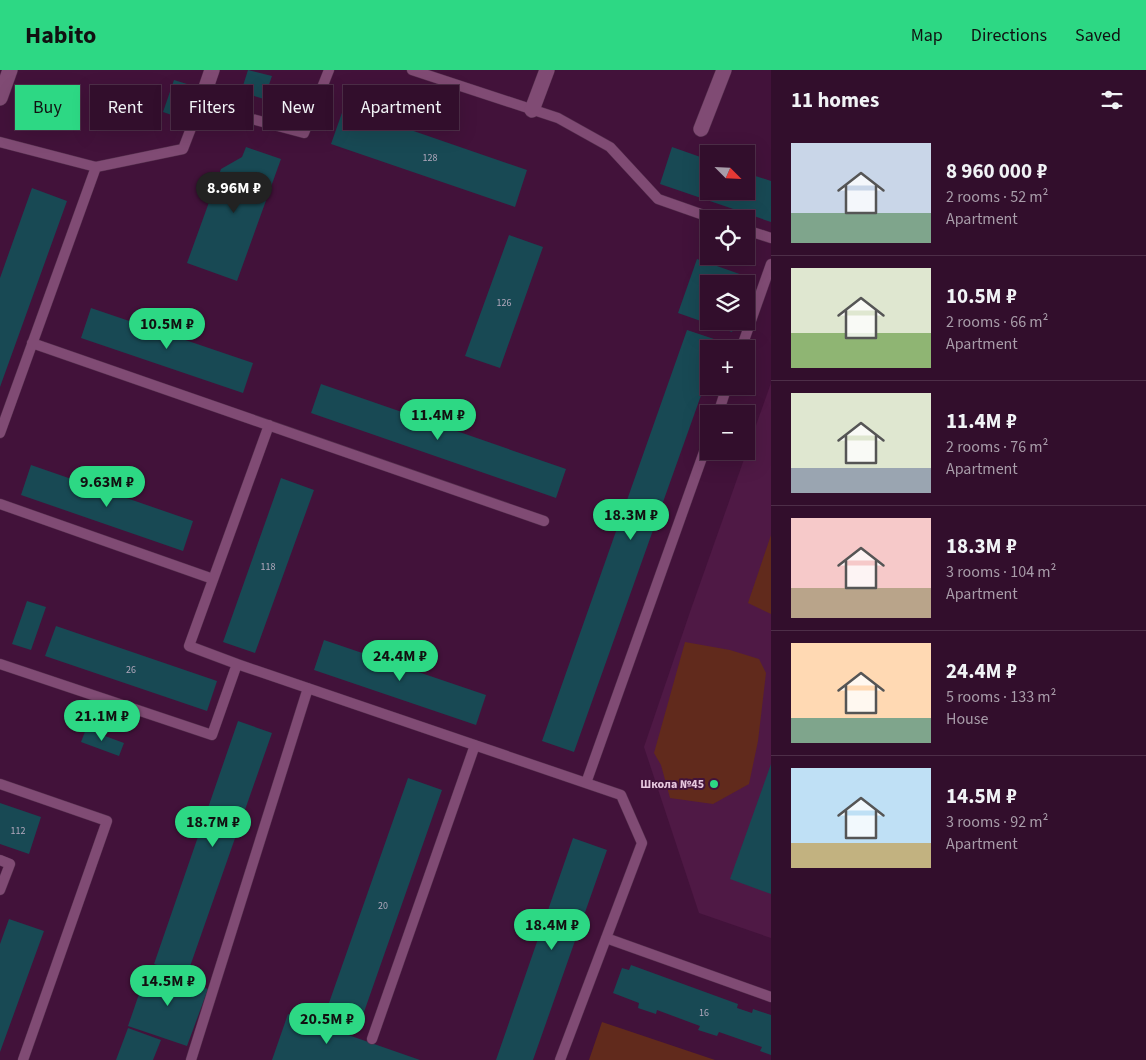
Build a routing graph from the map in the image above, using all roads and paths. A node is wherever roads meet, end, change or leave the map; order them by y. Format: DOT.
graph roads {
  1 [pos="10,70"];
  2 [pos="212,70"];
  3 [pos="329,70"];
  4 [pos="412,70"];
  5 [pos="547,70"];
  6 [pos="724,70"];
  7 [pos="207,85"];
  8 [pos="0,98"];
  9 [pos="532,110"];
  10 [pos="253,119"];
  11 [pos="701,129"];
  12 [pos="190,130"];
  13 [pos="0,142"];
  14 [pos="96,167"];
  15 [pos="700,214"];
  16 [pos="755,233"];
  17 [pos="771,238"];
  18 [pos="771,264"];
  19 [pos="744,340"];
  20 [pos="32,343"];
  21 [pos="269,425"];
  22 [pos="0,433"];
  23 [pos="701,460"];
  24 [pos="0,504"];
  25 [pos="544,521"];
  26 [pos="213,579"];
  27 [pos="0,664"];
  28 [pos="236,664"];
  29 [pos="308,688"];
  30 [pos="475,745"];
  31 [pos="586,783"];
  32 [pos="0,784"];
  33 [pos="0,860"];
  34 [pos="0,890"];
  35 [pos="606,938"];
  36 [pos="771,997"];
  37 [pos="372,1039"];
  38 [pos="23,1060"];
  39 [pos="191,1060"];
  40 [pos="560,1060"];
  1 -- 8 [label="street"];
  2 -- 7 [label="street"];
  3 -- 10 [label="lane"];
  4 -- 9 [label="lane"];
  5 -- 9 [label="street"];
  6 -- 11 [label="street"];
  9 -- 15 [label="lane"];
  12 -- 14 [label="lane"];
  13 -- 14 [label="lane"];
  14 -- 20 [label="lane"];
  16 -- 17 [label="lane"];
  18 -- 19 [label="lane"];
  20 -- 21 [label="lane"];
  20 -- 22 [label="lane"];
  21 -- 25 [label="lane"];
  21 -- 26 [label="lane"];
  23 -- 31 [label="lane"];
  24 -- 26 [label="lane"];
  26 -- 28 [label="lane"];
  27 -- 28 [label="lane"];
  28 -- 29 [label="lane"];
  29 -- 30 [label="lane"];
  29 -- 39 [label="lane"];
  30 -- 31 [label="lane"];
  30 -- 37 [label="lane"];
  31 -- 35 [label="lane"];
  32 -- 38 [label="lane"];
  33 -- 34 [label="lane"];
  35 -- 36 [label="lane"];
  35 -- 40 [label="lane"];
}
